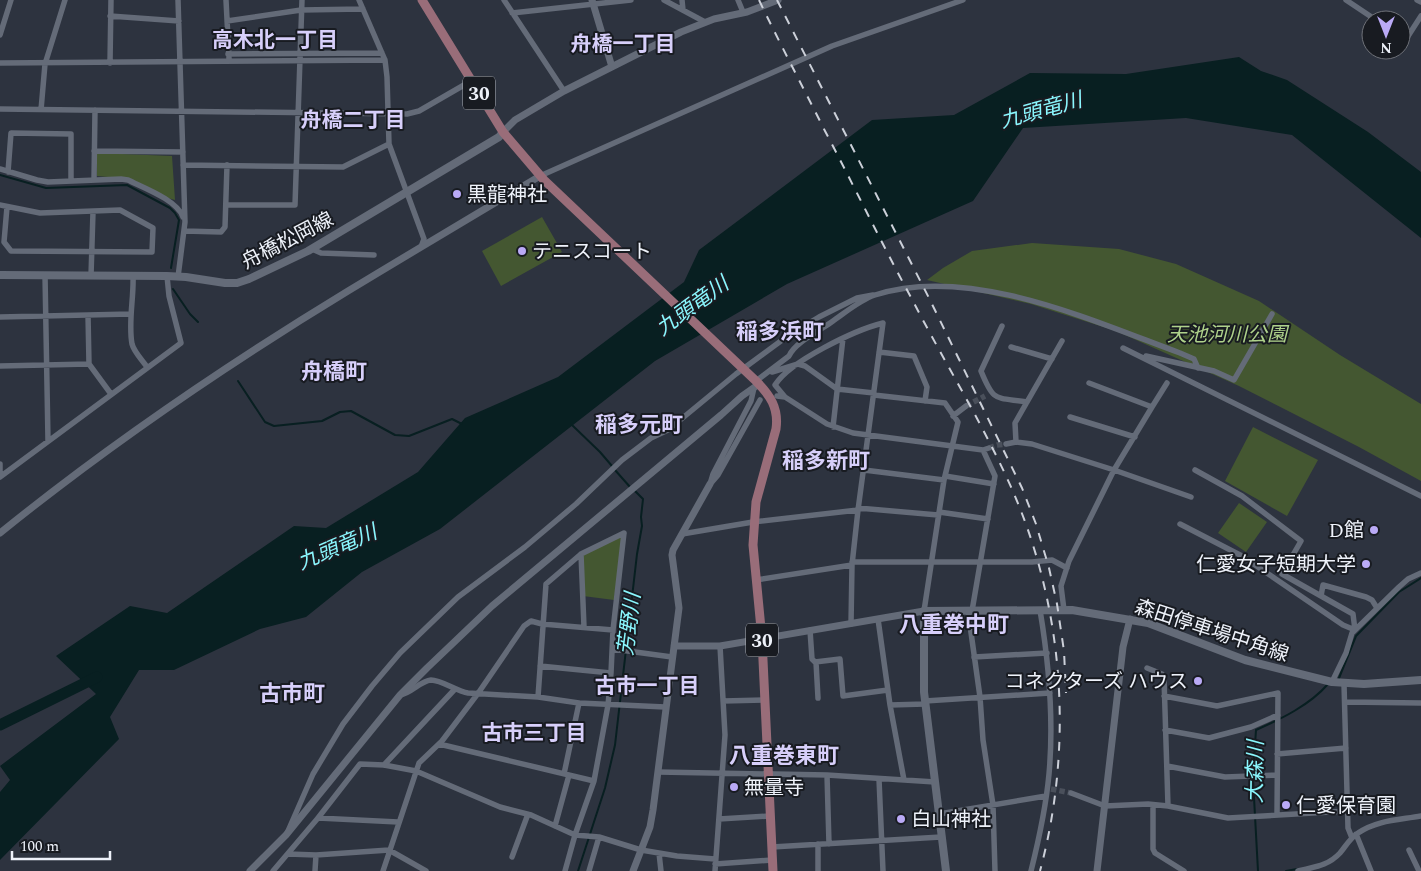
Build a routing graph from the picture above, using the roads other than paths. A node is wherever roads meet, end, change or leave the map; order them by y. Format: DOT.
graph roads {
  1 [pos="11,0"];
  2 [pos="65,0"];
  3 [pos="111,0"];
  4 [pos="178,0"];
  5 [pos="226,0"];
  6 [pos="302,0"];
  7 [pos="359,0"];
  8 [pos="422,0"];
  9 [pos="504,0"];
  10 [pos="631,0"];
  11 [pos="664,0"];
  12 [pos="682,0"];
  13 [pos="738,0"];
  14 [pos="778,0"];
  15 [pos="963,0"];
  16 [pos="1346,0"];
  17 [pos="1417,0"];
  18 [pos="592,2"];
  19 [pos="1421,2"];
  20 [pos="363,9"];
  21 [pos="302,10"];
  22 [pos="683,10"];
  23 [pos="1361,10"];
  24 [pos="743,12"];
  25 [pos="512,13"];
  26 [pos="110,16"];
  27 [pos="1421,16"];
  28 [pos="227,20"];
  29 [pos="179,21"];
  30 [pos="705,22"];
  31 [pos="1411,32"];
  32 [pos="0,35"];
  33 [pos="382,53"];
  34 [pos="228,54"];
  35 [pos="300,54"];
  36 [pos="385,60"];
  37 [pos="229,61"];
  38 [pos="300,61"];
  39 [pos="181,62"];
  40 [pos="0,63"];
  41 [pos="110,63"];
  42 [pos="45,64"];
  43 [pos="612,67"];
  44 [pos="471,81"];
  45 [pos="564,91"];
  46 [pos="0,109"];
  47 [pos="41,110"];
  48 [pos="95,110"];
  49 [pos="181,111"];
  50 [pos="298,112"];
  51 [pos="388,113"];
  52 [pos="503,132"];
  53 [pos="389,144"];
  54 [pos="94,151"];
  55 [pos="182,152"];
  56 [pos="183,165"];
  57 [pos="227,165"];
  58 [pos="296,166"];
  59 [pos="0,169"];
  60 [pos="8,172"];
  61 [pos="542,178"];
  62 [pos="94,180"];
  63 [pos="71,181"];
  64 [pos="407,192"];
  65 [pos="0,205"];
  66 [pos="226,205"];
  67 [pos="7,207"];
  68 [pos="93,212"];
  69 [pos="185,222"];
  70 [pos="184,232"];
  71 [pos="420,248"];
  72 [pos="312,249"];
  73 [pos="92,252"];
  74 [pos="374,255"];
  75 [pos="0,275"];
  76 [pos="45,275"];
  77 [pos="91,276"];
  78 [pos="133,276"];
  79 [pos="167,276"];
  80 [pos="178,277"];
  81 [pos="873,295"];
  82 [pos="131,314"];
  83 [pos="1272,314"];
  84 [pos="88,315"];
  85 [pos="0,317"];
  86 [pos="45,317"];
  87 [pos="1002,326"];
  88 [pos="843,338"];
  89 [pos="1062,341"];
  90 [pos="1011,347"];
  91 [pos="1123,348"];
  92 [pos="880,352"];
  93 [pos="1135,354"];
  94 [pos="1052,359"];
  95 [pos="89,364"];
  96 [pos="798,364"];
  97 [pos="46,365"];
  98 [pos="0,366"];
  99 [pos="148,367"];
  100 [pos="1198,368"];
  101 [pos="766,374"];
  102 [pos="756,383"];
  103 [pos="1089,383"];
  104 [pos="1167,383"];
  105 [pos="837,389"];
  106 [pos="111,394"];
  107 [pos="874,394"];
  108 [pos="992,394"];
  109 [pos="777,396"];
  110 [pos="985,396"];
  111 [pos="785,397"];
  112 [pos="760,400"];
  113 [pos="925,400"];
  114 [pos="1027,402"];
  115 [pos="966,406"];
  116 [pos="1152,408"];
  117 [pos="953,416"];
  118 [pos="1070,416"];
  119 [pos="833,427"];
  120 [pos="869,436"];
  121 [pos="1135,437"];
  122 [pos="48,441"];
  123 [pos="1016,442"];
  124 [pos="1006,444"];
  125 [pos="952,446"];
  126 [pos="0,464"];
  127 [pos="864,470"];
  128 [pos="1114,470"];
  129 [pos="1195,470"];
  130 [pos="0,477"];
  131 [pos="945,478"];
  132 [pos="710,484"];
  133 [pos="994,484"];
  134 [pos="1421,496"];
  135 [pos="1191,497"];
  136 [pos="858,509"];
  137 [pos="938,514"];
  138 [pos="988,519"];
  139 [pos="753,522"];
  140 [pos="1180,524"];
  141 [pos="0,533"];
  142 [pos="682,534"];
  143 [pos="581,554"];
  144 [pos="931,561"];
  145 [pos="980,562"];
  146 [pos="852,564"];
  147 [pos="1067,568"];
  148 [pos="1421,573"];
  149 [pos="756,580"];
  150 [pos="1321,596"];
  151 [pos="1377,608"];
  152 [pos="1040,610"];
  153 [pos="1064,610"];
  154 [pos="924,611"];
  155 [pos="970,611"];
  156 [pos="878,619"];
  157 [pos="1130,619"];
  158 [pos="542,624"];
  159 [pos="850,624"];
  160 [pos="584,627"];
  161 [pos="613,630"];
  162 [pos="810,630"];
  163 [pos="1354,630"];
  164 [pos="762,639"];
  165 [pos="674,646"];
  166 [pos="720,646"];
  167 [pos="613,649"];
  168 [pos="1047,653"];
  169 [pos="974,657"];
  170 [pos="672,658"];
  171 [pos="816,662"];
  172 [pos="540,666"];
  173 [pos="1147,668"];
  174 [pos="611,673"];
  175 [pos="1421,680"];
  176 [pos="1332,682"];
  177 [pos="1344,684"];
  178 [pos="455,689"];
  179 [pos="888,690"];
  180 [pos="479,692"];
  181 [pos="1050,693"];
  182 [pos="400,695"];
  183 [pos="1164,696"];
  184 [pos="538,698"];
  185 [pos="818,698"];
  186 [pos="980,698"];
  187 [pos="765,700"];
  188 [pos="723,701"];
  189 [pos="1345,702"];
  190 [pos="580,703"];
  191 [pos="925,703"];
  192 [pos="1421,703"];
  193 [pos="890,704"];
  194 [pos="608,705"];
  195 [pos="665,707"];
  196 [pos="1278,718"];
  197 [pos="1165,730"];
  198 [pos="439,744"];
  199 [pos="1346,748"];
  200 [pos="1277,754"];
  201 [pos="384,765"];
  202 [pos="1167,766"];
  203 [pos="416,771"];
  204 [pos="658,772"];
  205 [pos="723,774"];
  206 [pos="768,774"];
  207 [pos="566,775"];
  208 [pos="828,775"];
  209 [pos="1277,775"];
  210 [pos="879,779"];
  211 [pos="904,780"];
  212 [pos="594,782"];
  213 [pos="934,782"];
  214 [pos="1071,793"];
  215 [pos="1046,796"];
  216 [pos="993,805"];
  217 [pos="1153,805"];
  218 [pos="1105,806"];
  219 [pos="1168,806"];
  220 [pos="1348,812"];
  221 [pos="528,814"];
  222 [pos="938,814"];
  223 [pos="1277,815"];
  224 [pos="770,816"];
  225 [pos="1421,816"];
  226 [pos="318,818"];
  227 [pos="719,819"];
  228 [pos="398,822"];
  229 [pos="556,826"];
  230 [pos="286,835"];
  231 [pos="575,835"];
  232 [pos="1354,836"];
  233 [pos="599,837"];
  234 [pos="941,837"];
  235 [pos="882,841"];
  236 [pos="818,844"];
  237 [pos="829,844"];
  238 [pos="772,847"];
  239 [pos="389,850"];
  240 [pos="641,850"];
  241 [pos="1409,850"];
  242 [pos="659,853"];
  243 [pos="288,854"];
  244 [pos="316,855"];
  245 [pos="512,857"];
  246 [pos="772,860"];
  247 [pos="715,862"];
  248 [pos="250,871"];
  249 [pos="273,871"];
  250 [pos="315,871"];
  251 [pos="383,871"];
  252 [pos="426,871"];
  253 [pos="565,871"];
  254 [pos="589,871"];
  255 [pos="633,871"];
  256 [pos="661,871"];
  257 [pos="715,871"];
  258 [pos="773,871"];
  259 [pos="818,871"];
  260 [pos="883,871"];
  261 [pos="946,871"];
  262 [pos="995,871"];
  263 [pos="1031,871"];
  264 [pos="1097,871"];
  265 [pos="1184,871"];
  266 [pos="1298,871"];
  267 [pos="1371,871"];
  268 [pos="1419,871"];
  1 -- 32 [label="street"];
  2 -- 42 [label="street"];
  3 -- 26 [label="street"];
  4 -- 29 [label="street"];
  5 -- 28 [label="street"];
  6 -- 21 [label="street"];
  7 -- 20 [label="street"];
  8 -- 44 [label="main road, 30"];
  9 -- 25 [label="street"];
  10 -- 18 [label="street"];
  11 -- 22 [label="street"];
  12 -- 22 [label="street"];
  13 -- 24 [label="street"];
  14 -- 24 [label="street"];
  15 -- 61 [label="street"];
  16 -- 23 [label="street"];
  17 -- 19 [label="street"];
  18 -- 25 [label="street"];
  18 -- 43 [label="street"];
  20 -- 21 [label="street"];
  20 -- 33 [label="street"];
  21 -- 28 [label="street"];
  21 -- 35 [label="street"];
  22 -- 30 [label="street"];
  24 -- 30 [label="street"];
  25 -- 45 [label="street"];
  26 -- 29 [label="street"];
  26 -- 41 [label="street"];
  27 -- 31 [label="street"];
  28 -- 34 [label="street"];
  29 -- 39 [label="street"];
  30 -- 43 [label="street"];
  33 -- 35 [label="street"];
  33 -- 36 [label="street"];
  34 -- 35 [label="street"];
  34 -- 37 [label="street"];
  35 -- 38 [label="street"];
  36 -- 38 [label="street"];
  36 -- 51 [label="street"];
  37 -- 38 [label="street"];
  37 -- 39 [label="street"];
  38 -- 50 [label="street"];
  39 -- 41 [label="street"];
  39 -- 49 [label="street"];
  40 -- 42 [label="street"];
  41 -- 42 [label="street"];
  42 -- 47 [label="street"];
  43 -- 45 [label="street"];
  44 -- 51 [label="street"];
  44 -- 52 [label="main road, 30"];
  45 -- 52 [label="street"];
  46 -- 47 [label="street"];
  47 -- 48 [label="street"];
  48 -- 49 [label="street"];
  48 -- 54 [label="street"];
  49 -- 50 [label="street"];
  49 -- 55 [label="street"];
  50 -- 51 [label="street"];
  50 -- 58 [label="street"];
  51 -- 53 [label="street"];
  52 -- 61 [label="main road, 30"];
  52 -- 64 [label="main road, 舟橋松岡線"];
  53 -- 58 [label="street"];
  53 -- 64 [label="street"];
  54 -- 55 [label="street"];
  54 -- 62 [label="street"];
  55 -- 56 [label="street"];
  56 -- 57 [label="street"];
  56 -- 69 [label="street"];
  57 -- 58 [label="street"];
  57 -- 66 [label="street"];
  58 -- 66 [label="street"];
  59 -- 60 [label="street"];
  60 -- 63 [label="street"];
  60 -- 63 [label="street"];
  61 -- 71 [label="street"];
  61 -- 102 [label="main road, 30"];
  62 -- 63 [label="street"];
  62 -- 69 [label="street"];
  64 -- 71 [label="street"];
  64 -- 72 [label="main road, 舟橋松岡線"];
  65 -- 67 [label="street"];
  66 -- 70 [label="street"];
  67 -- 68 [label="street"];
  67 -- 73 [label="street"];
  68 -- 73 [label="street"];
  68 -- 73 [label="street"];
  69 -- 70 [label="street"];
  70 -- 80 [label="street"];
  71 -- 141 [label="street"];
  72 -- 74 [label="street"];
  72 -- 80 [label="main road, 舟橋松岡線"];
  73 -- 77 [label="street"];
  75 -- 76 [label="main road, 舟橋松岡線"];
  76 -- 77 [label="main road, 舟橋松岡線"];
  76 -- 86 [label="street"];
  77 -- 78 [label="main road, 舟橋松岡線"];
  78 -- 79 [label="main road, 舟橋松岡線"];
  78 -- 82 [label="street"];
  79 -- 80 [label="main road, 舟橋松岡線"];
  79 -- 99 [label="street"];
  81 -- 100 [label="street"];
  81 -- 101 [label="street"];
  81 -- 230 [label="street"];
  82 -- 84 [label="street"];
  82 -- 99 [label="street"];
  83 -- 100 [label="street"];
  84 -- 86 [label="street"];
  84 -- 95 [label="street"];
  85 -- 86 [label="street"];
  86 -- 97 [label="street"];
  87 -- 108 [label="street"];
  88 -- 92 [label="street"];
  88 -- 96 [label="street"];
  88 -- 105 [label="street"];
  89 -- 94 [label="street"];
  90 -- 94 [label="street"];
  91 -- 93 [label="street"];
  92 -- 107 [label="street"];
  92 -- 113 [label="street"];
  93 -- 100 [label="street"];
  93 -- 134 [label="street"];
  94 -- 114 [label="street"];
  95 -- 97 [label="street"];
  95 -- 106 [label="street"];
  96 -- 101 [label="street"];
  96 -- 105 [label="street"];
  96 -- 111 [label="street"];
  97 -- 98 [label="street"];
  97 -- 122 [label="street"];
  99 -- 106 [label="street"];
  101 -- 102 [label="street"];
  102 -- 132 [label="street"];
  102 -- 139 [label="main road, 30"];
  102 -- 182 [label="street"];
  103 -- 116 [label="street"];
  104 -- 116 [label="street"];
  105 -- 107 [label="street"];
  105 -- 119 [label="street"];
  106 -- 122 [label="street"];
  107 -- 113 [label="street"];
  107 -- 120 [label="street"];
  108 -- 110 [label="street"];
  108 -- 114 [label="street"];
  109 -- 111 [label="street"];
  111 -- 119 [label="street"];
  112 -- 132 [label="street"];
  113 -- 117 [label="street"];
  114 -- 123 [label="street"];
  115 -- 117 [label="street"];
  116 -- 121 [label="street"];
  117 -- 125 [label="street"];
  118 -- 121 [label="street"];
  119 -- 120 [label="street"];
  120 -- 125 [label="street"];
  120 -- 127 [label="street"];
  121 -- 128 [label="street"];
  122 -- 130 [label="street"];
  123 -- 124 [label="street"];
  123 -- 128 [label="street"];
  125 -- 131 [label="street"];
  125 -- 133 [label="street"];
  126 -- 130 [label="street"];
  127 -- 131 [label="street"];
  127 -- 136 [label="street"];
  128 -- 135 [label="street"];
  128 -- 147 [label="street"];
  129 -- 150 [label="street"];
  131 -- 133 [label="street"];
  131 -- 137 [label="street"];
  132 -- 142 [label="street"];
  133 -- 138 [label="street"];
  136 -- 137 [label="street"];
  136 -- 139 [label="street"];
  136 -- 146 [label="street"];
  137 -- 138 [label="street"];
  137 -- 144 [label="street"];
  138 -- 145 [label="street"];
  139 -- 142 [label="street"];
  139 -- 149 [label="main road, 30"];
  140 -- 163 [label="street"];
  142 -- 165 [label="street"];
  143 -- 158 [label="street"];
  143 -- 160 [label="street"];
  143 -- 161 [label="street"];
  144 -- 145 [label="street"];
  144 -- 146 [label="street"];
  144 -- 154 [label="street"];
  145 -- 147 [label="street"];
  145 -- 155 [label="street"];
  146 -- 149 [label="street"];
  146 -- 159 [label="street"];
  147 -- 153 [label="street"];
  148 -- 151 [label="street"];
  149 -- 164 [label="main road, 30"];
  150 -- 151 [label="street"];
  150 -- 163 [label="street"];
  151 -- 163 [label="street"];
  152 -- 153 [label="main road, 森田停車場中角線"];
  152 -- 155 [label="main road, 森田停車場中角線"];
  152 -- 168 [label="street"];
  153 -- 157 [label="main road, 森田停車場中角線"];
  154 -- 155 [label="main road, 森田停車場中角線"];
  154 -- 156 [label="street"];
  154 -- 191 [label="main road"];
  155 -- 169 [label="street"];
  156 -- 159 [label="street"];
  156 -- 179 [label="street"];
  157 -- 176 [label="main road, 森田停車場中角線"];
  157 -- 218 [label="street"];
  158 -- 160 [label="street"];
  158 -- 172 [label="street"];
  158 -- 180 [label="street"];
  159 -- 162 [label="street"];
  160 -- 161 [label="street"];
  161 -- 167 [label="street"];
  162 -- 164 [label="street"];
  162 -- 171 [label="street"];
  163 -- 176 [label="street"];
  164 -- 166 [label="street"];
  164 -- 187 [label="main road, 30"];
  165 -- 166 [label="street"];
  165 -- 170 [label="street"];
  166 -- 188 [label="street"];
  167 -- 170 [label="street"];
  167 -- 174 [label="street"];
  168 -- 169 [label="street"];
  168 -- 181 [label="street"];
  169 -- 186 [label="street"];
  170 -- 195 [label="street"];
  171 -- 179 [label="street"];
  171 -- 185 [label="street"];
  172 -- 174 [label="street"];
  172 -- 184 [label="street"];
  173 -- 183 [label="street"];
  174 -- 194 [label="street"];
  175 -- 177 [label="main road, 森田停車場中角線"];
  176 -- 177 [label="main road, 森田停車場中角線"];
  177 -- 189 [label="street"];
  178 -- 180 [label="street"];
  178 -- 182 [label="street"];
  178 -- 201 [label="street"];
  179 -- 193 [label="street"];
  180 -- 184 [label="street"];
  180 -- 198 [label="street"];
  181 -- 186 [label="street"];
  181 -- 215 [label="street"];
  182 -- 230 [label="street"];
  183 -- 196 [label="street"];
  183 -- 197 [label="street"];
  184 -- 190 [label="street"];
  186 -- 191 [label="street"];
  186 -- 216 [label="street"];
  187 -- 188 [label="street"];
  187 -- 206 [label="main road, 30"];
  188 -- 205 [label="street"];
  189 -- 192 [label="street"];
  189 -- 199 [label="street"];
  190 -- 194 [label="street"];
  190 -- 207 [label="street"];
  191 -- 193 [label="street"];
  191 -- 213 [label="main road"];
  193 -- 211 [label="street"];
  194 -- 195 [label="street"];
  194 -- 212 [label="street"];
  195 -- 204 [label="street"];
  196 -- 197 [label="street"];
  196 -- 200 [label="street"];
  197 -- 202 [label="street"];
  198 -- 203 [label="street"];
  198 -- 207 [label="street"];
  199 -- 200 [label="street"];
  199 -- 220 [label="street"];
  200 -- 209 [label="street"];
  201 -- 203 [label="street"];
  201 -- 226 [label="street"];
  202 -- 209 [label="street"];
  202 -- 219 [label="street"];
  203 -- 221 [label="street"];
  203 -- 228 [label="street"];
  204 -- 205 [label="street"];
  204 -- 240 [label="street"];
  205 -- 206 [label="street"];
  205 -- 227 [label="street"];
  206 -- 208 [label="street"];
  206 -- 224 [label="main road, 30"];
  207 -- 212 [label="street"];
  207 -- 229 [label="street"];
  208 -- 210 [label="street"];
  208 -- 237 [label="street"];
  209 -- 223 [label="street"];
  210 -- 211 [label="street"];
  210 -- 235 [label="street"];
  211 -- 213 [label="street"];
  212 -- 231 [label="street"];
  213 -- 222 [label="main road"];
  214 -- 218 [label="street"];
  215 -- 216 [label="street"];
  215 -- 263 [label="street"];
  216 -- 222 [label="street"];
  216 -- 262 [label="street"];
  217 -- 218 [label="street"];
  217 -- 219 [label="street"];
  217 -- 265 [label="street"];
  218 -- 264 [label="street"];
  219 -- 223 [label="street"];
  220 -- 223 [label="street"];
  220 -- 232 [label="street"];
  221 -- 229 [label="street"];
  221 -- 245 [label="street"];
  222 -- 234 [label="main road"];
  224 -- 227 [label="street"];
  224 -- 238 [label="main road, 30"];
  225 -- 232 [label="street"];
  226 -- 228 [label="street"];
  226 -- 243 [label="street"];
  227 -- 247 [label="street"];
  228 -- 239 [label="street"];
  229 -- 231 [label="street"];
  230 -- 248 [label="street"];
  231 -- 233 [label="street"];
  231 -- 253 [label="street"];
  232 -- 266 [label="street"];
  232 -- 267 [label="street"];
  233 -- 240 [label="street"];
  233 -- 254 [label="street"];
  234 -- 235 [label="street"];
  234 -- 261 [label="main road"];
  235 -- 237 [label="street"];
  235 -- 260 [label="street"];
  236 -- 237 [label="street"];
  236 -- 238 [label="street"];
  236 -- 259 [label="street"];
  238 -- 246 [label="main road, 30"];
  239 -- 244 [label="street"];
  239 -- 251 [label="street"];
  239 -- 252 [label="street"];
  240 -- 242 [label="street"];
  240 -- 255 [label="street"];
  241 -- 268 [label="street"];
  242 -- 247 [label="street"];
  242 -- 256 [label="street"];
  243 -- 244 [label="street"];
  243 -- 249 [label="street"];
  244 -- 250 [label="street"];
  246 -- 247 [label="street"];
  246 -- 258 [label="main road, 30"];
  247 -- 257 [label="street"];
}
